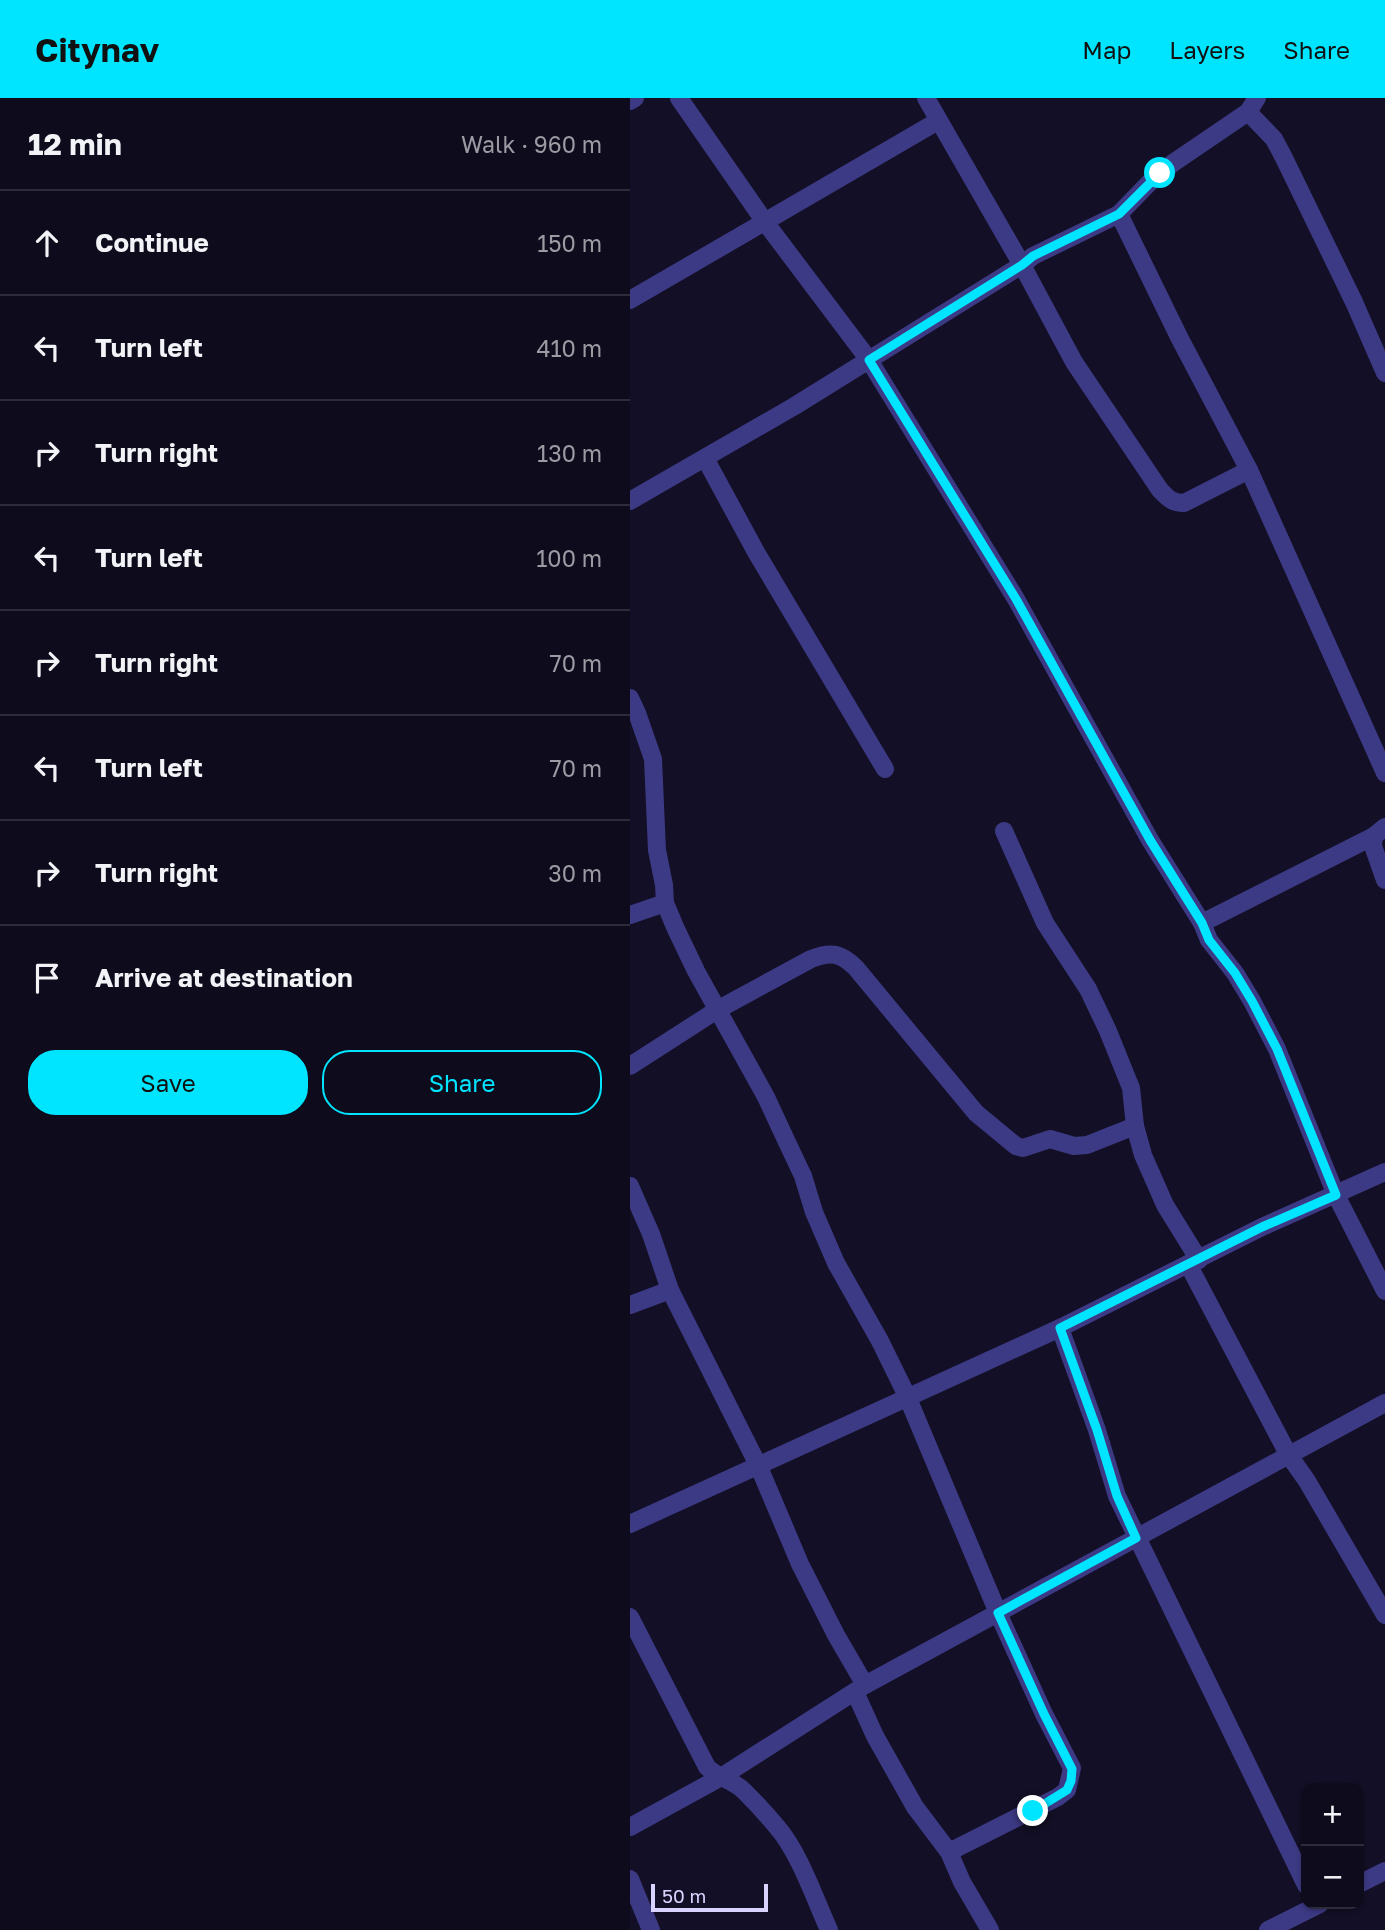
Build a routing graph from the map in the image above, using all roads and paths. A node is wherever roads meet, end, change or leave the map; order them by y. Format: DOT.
graph roads {
  1 [pos="635,98"];
  2 [pos="679,98"];
  3 [pos="926,98"];
  4 [pos="630,101"];
  5 [pos="1253,105"];
  6 [pos="938,121"];
  7 [pos="1119,214"];
  8 [pos="765,222"];
  9 [pos="1022,265"];
  10 [pos="630,278"];
  11 [pos="635,297"];
  12 [pos="869,360"];
  13 [pos="1385,373"];
  14 [pos="705,458"];
  15 [pos="1249,470"];
  16 [pos="630,501"];
  17 [pos="630,698"];
  18 [pos="885,769"];
  19 [pos="1385,773"];
  20 [pos="1004,831"];
  21 [pos="1380,831"];
  22 [pos="1385,880"];
  23 [pos="665,903"];
  24 [pos="630,915"];
  25 [pos="1202,923"];
  26 [pos="717,1010"];
  27 [pos="630,1066"];
  28 [pos="1135,1126"];
  29 [pos="1385,1172"];
  30 [pos="630,1186"];
  31 [pos="1336,1195"];
  32 [pos="1194,1262"];
  33 [pos="670,1290"];
  34 [pos="1385,1292"];
  35 [pos="630,1306"];
  36 [pos="1060,1328"];
  37 [pos="907,1396"];
  38 [pos="1385,1403"];
  39 [pos="1288,1454"];
  40 [pos="759,1467"];
  41 [pos="630,1524"];
  42 [pos="1136,1538"];
  43 [pos="998,1613"];
  44 [pos="1385,1615"];
  45 [pos="630,1617"];
  46 [pos="860,1689"];
  47 [pos="721,1777"];
  48 [pos="630,1828"];
  49 [pos="949,1852"];
  50 [pos="1385,1871"];
  51 [pos="1301,1875"];
  52 [pos="630,1879"];
  53 [pos="1364,1882"];
  54 [pos="1308,1909"];
  55 [pos="651,1930"];
  56 [pos="829,1930"];
  57 [pos="989,1930"];
  58 [pos="1268,1930"];
  1 -- 4 [label="street"];
  2 -- 8 [label="street"];
  3 -- 6 [label="street"];
  5 -- 7 [label="street"];
  5 -- 13 [label="street"];
  6 -- 8 [label="street"];
  6 -- 9 [label="street"];
  7 -- 9 [label="street"];
  7 -- 15 [label="street"];
  8 -- 11 [label="street"];
  8 -- 12 [label="street"];
  9 -- 12 [label="street"];
  9 -- 15 [label="street"];
  10 -- 11 [label="street"];
  12 -- 14 [label="street"];
  12 -- 25 [label="street"];
  14 -- 16 [label="street"];
  14 -- 18 [label="street"];
  15 -- 19 [label="street"];
  17 -- 23 [label="street"];
  20 -- 28 [label="street"];
  21 -- 22 [label="street"];
  21 -- 25 [label="street"];
  23 -- 24 [label="street"];
  23 -- 26 [label="street"];
  25 -- 31 [label="street"];
  26 -- 27 [label="street"];
  26 -- 28 [label="street"];
  26 -- 37 [label="street"];
  28 -- 32 [label="street"];
  29 -- 31 [label="street"];
  30 -- 33 [label="street"];
  31 -- 32 [label="street"];
  31 -- 34 [label="street"];
  32 -- 36 [label="street"];
  32 -- 39 [label="street"];
  33 -- 35 [label="street"];
  33 -- 40 [label="street"];
  36 -- 37 [label="street"];
  36 -- 42 [label="street"];
  37 -- 40 [label="street"];
  37 -- 43 [label="street"];
  38 -- 39 [label="street"];
  39 -- 42 [label="street"];
  39 -- 44 [label="street"];
  40 -- 41 [label="street"];
  40 -- 46 [label="street"];
  42 -- 43 [label="street"];
  42 -- 51 [label="street"];
  43 -- 46 [label="street"];
  43 -- 49 [label="street"];
  45 -- 47 [label="street"];
  46 -- 47 [label="street"];
  46 -- 49 [label="street"];
  47 -- 48 [label="street"];
  47 -- 56 [label="street"];
  49 -- 57 [label="street"];
  50 -- 53 [label="street"];
  52 -- 55 [label="street"];
  54 -- 58 [label="street"];
}
